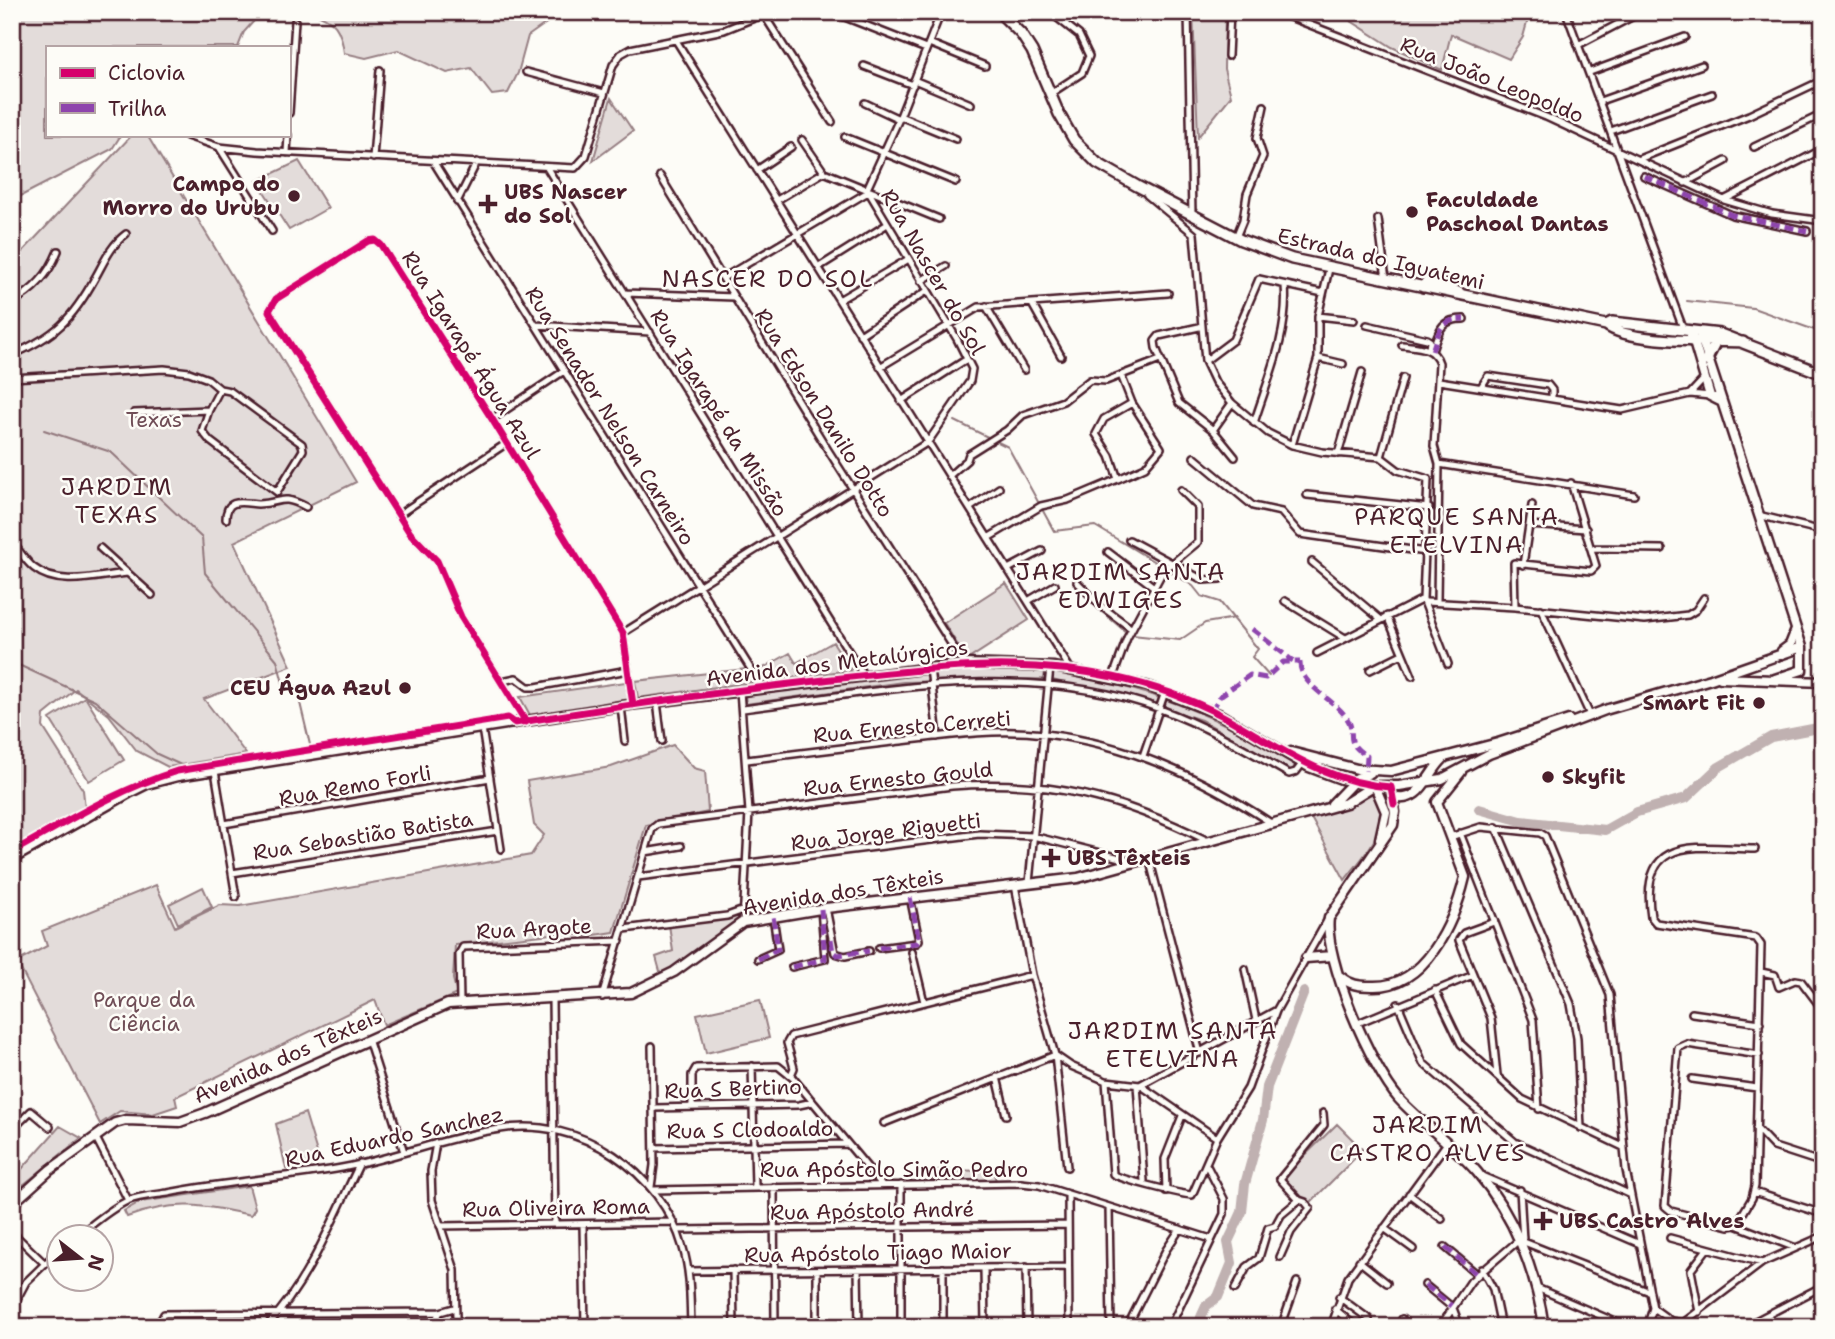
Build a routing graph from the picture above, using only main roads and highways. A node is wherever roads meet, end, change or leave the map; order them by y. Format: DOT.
graph roads {
  1 [pos="999,12"];
  2 [pos="1610,326"];
  3 [pos="1694,336"];
  4 [pos="1717,340"];
  5 [pos="1743,342"];
  6 [pos="1706,360"];
  7 [pos="1823,374"];
  8 [pos="1720,401"];
  9 [pos="1796,630"];
  10 [pos="1802,647"];
  11 [pos="1777,656"];
  12 [pos="1760,660"];
  13 [pos="1803,665"];
  14 [pos="1766,677"];
  15 [pos="1711,679"];
  16 [pos="1775,679"];
  17 [pos="1820,682"];
  18 [pos="1608,709"];
  19 [pos="1278,747"];
  20 [pos="1447,756"];
  21 [pos="1402,769"];
  22 [pos="1374,772"];
  23 [pos="1461,772"];
  24 [pos="1352,782"];
  25 [pos="1426,783"];
  26 [pos="1374,786"];
  27 [pos="1391,787"];
  28 [pos="1393,797"];
  29 [pos="1324,809"];
  30 [pos="1377,846"];
  31 [pos="16,857"];
  32 [pos="1332,956"];
  33 [pos="1306,958"];
  34 [pos="1340,975"];
  35 [pos="1356,985"];
  36 [pos="1357,1019"];
  37 [pos="12,1204"];
  38 [pos="1544,1327"];
  1 -- 2 [label="main road, Estrada do Iguatemi"];
  2 -- 3 [label="main road, Estrada do Iguatemi"];
  2 -- 3 [label="main road, Estrada do Iguatemi"];
  3 -- 4 [label="main road, Estrada do Iguatemi"];
  3 -- 5 [label="main road, Estrada do Iguatemi"];
  3 -- 6 [label="main road"];
  3 -- 8 [label="main road"];
  4 -- 5 [label="main road, Estrada do Iguatemi"];
  4 -- 6 [label="main road"];
  5 -- 7 [label="main road, Estrada do Iguatemi"];
  6 -- 8 [label="main road"];
  8 -- 9 [label="main road"];
  9 -- 10 [label="main road"];
  9 -- 11 [label="main road"];
  10 -- 11 [label="main road"];
  10 -- 13 [label="main road"];
  11 -- 12 [label="main road"];
  12 -- 14 [label="main road"];
  12 -- 15 [label="main road"];
  13 -- 16 [label="main road"];
  13 -- 17 [label="main road"];
  14 -- 15 [label="main road"];
  14 -- 16 [label="main road"];
  15 -- 18 [label="main road"];
  16 -- 17 [label="main road"];
  18 -- 20 [label="main road, Avenida dos Metalúrgicos"];
  18 -- 23 [label="main road"];
  19 -- 22 [label="main road, Avenida dos Metalúrgicos"];
  19 -- 24 [label="main road, Avenida dos Metalúrgicos"];
  19 -- 31 [label="main road, Avenida dos Metalúrgicos"];
  20 -- 21 [label="main road, Avenida dos Metalúrgicos"];
  20 -- 23 [label="main road"];
  20 -- 25 [label="main road"];
  21 -- 22 [label="main road, Avenida dos Metalúrgicos"];
  21 -- 27 [label="main road"];
  22 -- 24 [label="main road"];
  23 -- 25 [label="main road, Avenida dos Metalúrgicos"];
  23 -- 35 [label="main road"];
  24 -- 26 [label="main road, Avenida dos Metalúrgicos"];
  24 -- 29 [label="main road, Avenida dos Têxteis"];
  25 -- 27 [label="main road, Avenida dos Metalúrgicos"];
  25 -- 28 [label="main road"];
  26 -- 27 [label="main road, Avenida dos Metalúrgicos"];
  26 -- 29 [label="main road, Avenida dos Têxteis"];
  26 -- 30 [label="main road"];
  27 -- 28 [label="main road"];
  28 -- 30 [label="main road"];
  29 -- 37 [label="main road, Avenida dos Têxteis"];
  30 -- 32 [label="main road"];
  32 -- 33 [label="main road"];
  32 -- 34 [label="main road"];
  34 -- 35 [label="main road"];
  34 -- 36 [label="main road"];
  35 -- 36 [label="main road"];
  36 -- 38 [label="main road"];
}
